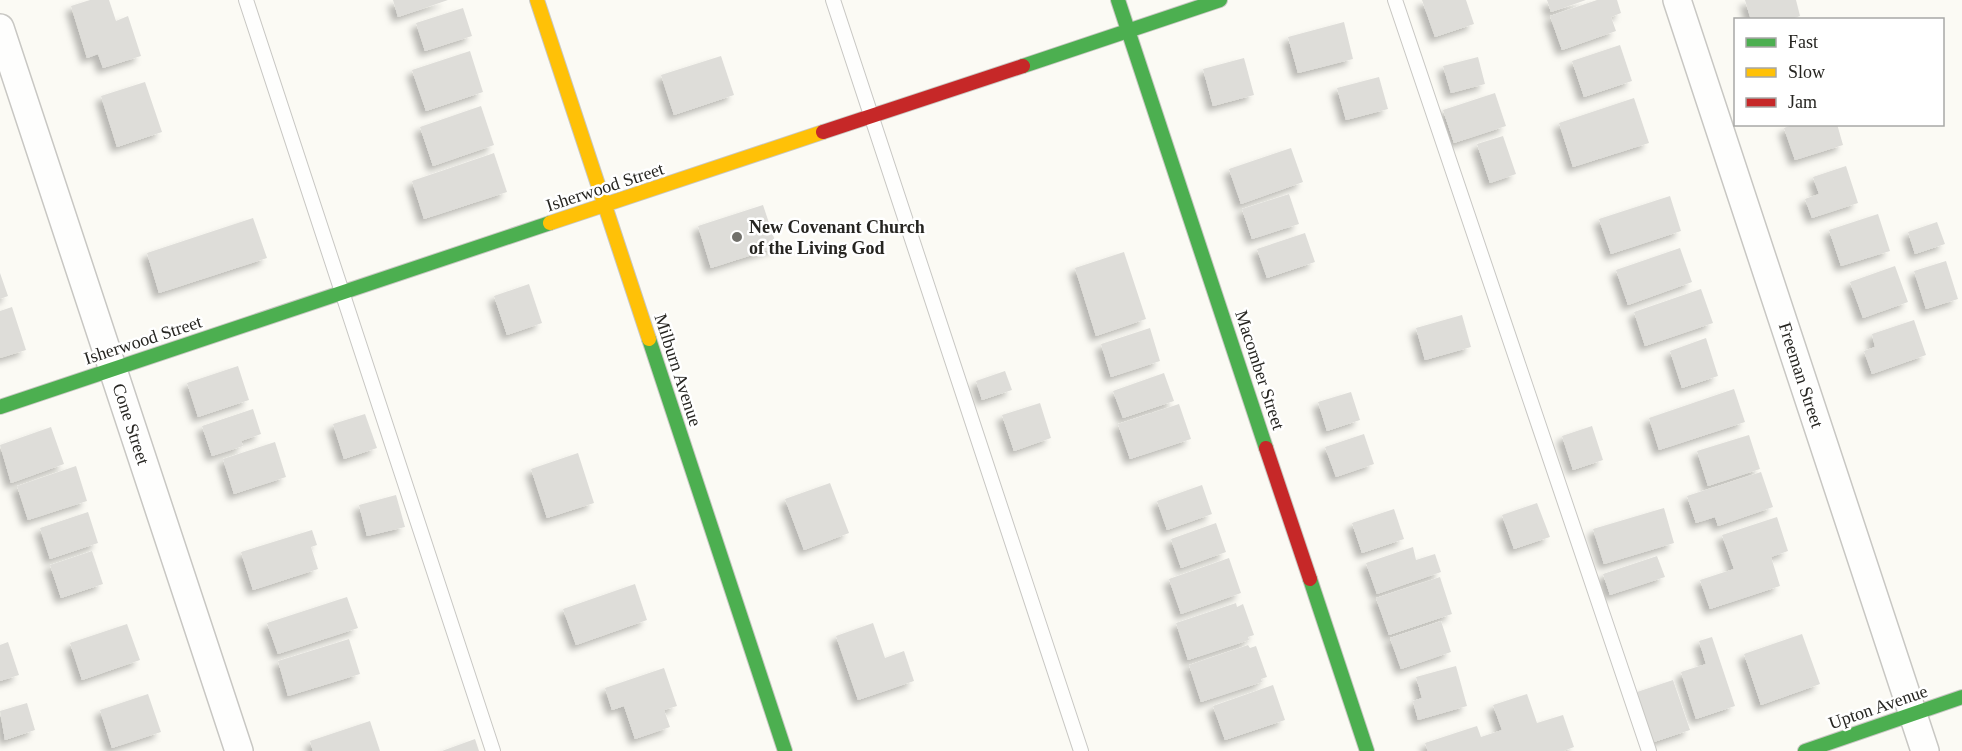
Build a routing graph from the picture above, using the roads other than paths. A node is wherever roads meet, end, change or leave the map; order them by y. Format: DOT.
graph roads {
  1 [pos="246,0"];
  2 [pos="537,0"];
  3 [pos="833,0"];
  4 [pos="1119,0"];
  5 [pos="1220,0"];
  6 [pos="1395,0"];
  7 [pos="1677,0"];
  8 [pos="0,28"];
  9 [pos="1129,31"];
  10 [pos="871,117"];
  11 [pos="604,206"];
  12 [pos="343,293"];
  13 [pos="112,369"];
  14 [pos="0,407"];
  15 [pos="1962,698"];
  16 [pos="1913,714"];
  17 [pos="239,751"];
  18 [pos="493,751"];
  19 [pos="785,751"];
  20 [pos="1081,751"];
  21 [pos="1367,751"];
  22 [pos="1649,751"];
  23 [pos="1805,751"];
  24 [pos="1925,751"];
  1 -- 12 [label="lane"];
  2 -- 11 [label="street, Milburn Avenue"];
  3 -- 10 [label="lane"];
  4 -- 9 [label="street, Macomber Street"];
  5 -- 9 [label="street, Isherwood Street"];
  6 -- 22 [label="lane"];
  7 -- 16 [label="street, Freeman Street"];
  8 -- 13 [label="street, Cone Street"];
  9 -- 10 [label="street, Isherwood Street"];
  9 -- 21 [label="street, Macomber Street"];
  10 -- 11 [label="street, Isherwood Street"];
  10 -- 20 [label="lane"];
  11 -- 12 [label="street, Isherwood Street"];
  11 -- 19 [label="street, Milburn Avenue"];
  12 -- 13 [label="street, Isherwood Street"];
  12 -- 18 [label="lane"];
  13 -- 14 [label="street, Isherwood Street"];
  13 -- 17 [label="street, Cone Street"];
  15 -- 16 [label="street, Upton Avenue"];
  16 -- 23 [label="street, Upton Avenue"];
  16 -- 24 [label="street, Freeman Street"];
}
